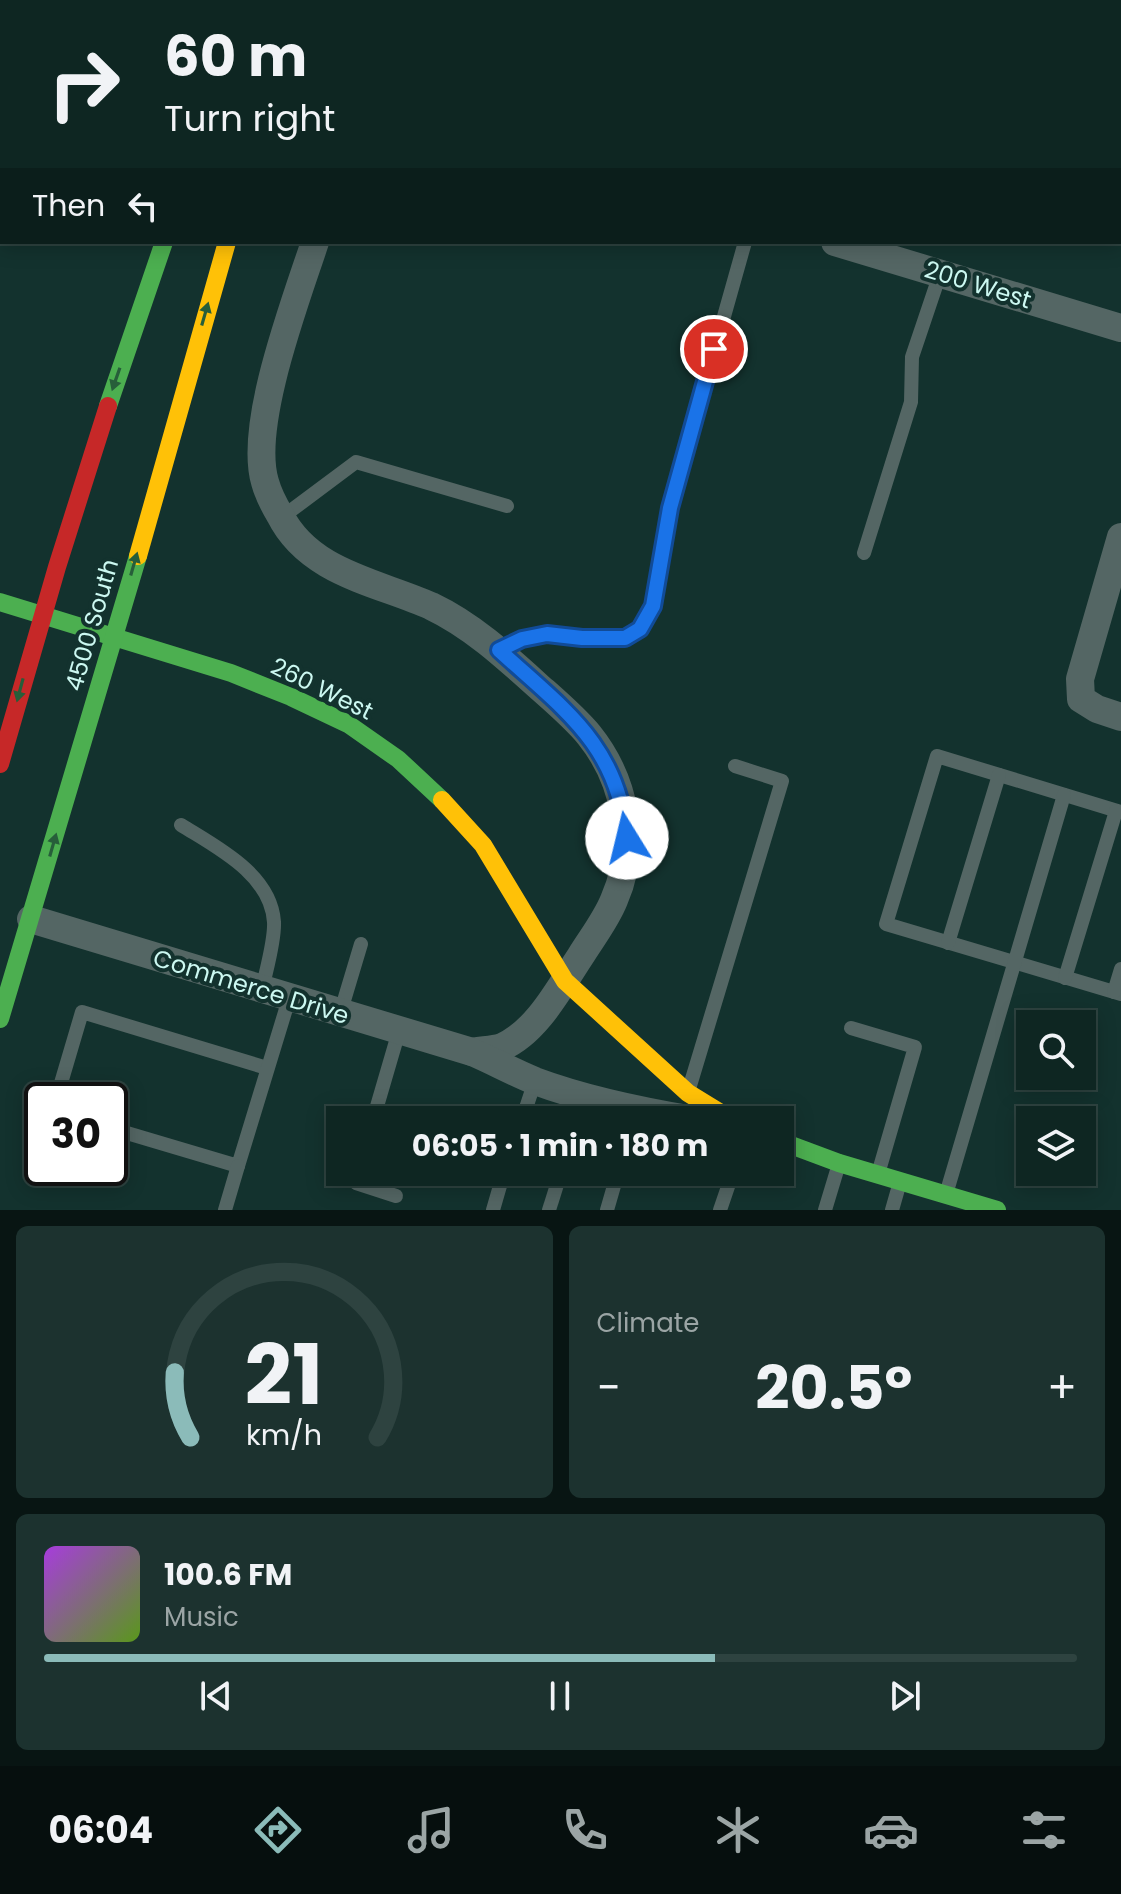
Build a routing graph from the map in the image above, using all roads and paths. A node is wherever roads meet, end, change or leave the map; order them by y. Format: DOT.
graph roads {
  1 [pos="163,244"];
  2 [pos="226,244"];
  3 [pos="314,244"];
  4 [pos="744,244"];
  5 [pos="842,244"];
  6 [pos="940,274"];
  7 [pos="1121,328"];
  8 [pos="507,506"];
  9 [pos="281,518"];
  10 [pos="1121,537"];
  11 [pos="864,553"];
  12 [pos="0,602"];
  13 [pos="42,615"];
  14 [pos="114,639"];
  15 [pos="499,650"];
  16 [pos="1121,717"];
  17 [pos="0,764"];
  18 [pos="735,766"];
  19 [pos="999,775"];
  20 [pos="1064,795"];
  21 [pos="1118,812"];
  22 [pos="181,825"];
  23 [pos="31,919"];
  24 [pos="948,943"];
  25 [pos="361,944"];
  26 [pos="1013,963"];
  27 [pos="1121,969"];
  28 [pos="1065,978"];
  29 [pos="565,981"];
  30 [pos="1117,993"];
  31 [pos="275,994"];
  32 [pos="340,1014"];
  33 [pos="0,1019"];
  34 [pos="851,1028"];
  35 [pos="399,1031"];
  36 [pos="472,1052"];
  37 [pos="267,1068"];
  38 [pos="535,1081"];
  39 [pos="61,1082"];
  40 [pos="377,1106"];
  41 [pos="527,1106"];
  42 [pos="577,1106"];
  43 [pos="691,1106"];
  44 [pos="128,1133"];
  45 [pos="794,1146"];
  46 [pos="839,1163"];
  47 [pos="238,1166"];
  48 [pos="878,1175"];
  49 [pos="900,1181"];
  50 [pos="365,1186"];
  51 [pos="500,1186"];
  52 [pos="557,1186"];
  53 [pos="614,1186"];
  54 [pos="728,1186"];
  55 [pos="396,1196"];
  56 [pos="955,1201"];
  57 [pos="225,1210"];
  58 [pos="493,1210"];
  59 [pos="549,1210"];
  60 [pos="607,1210"];
  61 [pos="720,1210"];
  62 [pos="825,1210"];
  63 [pos="892,1210"];
  64 [pos="997,1210"];
  1 -- 13 [label="main road, 4500 South, one-way"];
  14 -- 2 [label="main road, 4500 South, one-way"];
  3 -- 9 [label="street"];
  4 -- 15 [label="lane"];
  5 -- 6 [label="street, 200 West"];
  6 -- 7 [label="street, 200 West"];
  6 -- 11 [label="lane"];
  8 -- 9 [label="lane"];
  9 -- 15 [label="street"];
  10 -- 16 [label="street"];
  12 -- 13 [label="main road, 260 West"];
  13 -- 14 [label="main road, 260 West"];
  13 -- 17 [label="main road, 4500 South, one-way"];
  23 -- 14 [label="main road, 4500 South, one-way"];
  14 -- 29 [label="main road, 260 West"];
  15 -- 29 [label="street"];
  18 -- 43 [label="lane"];
  19 -- 20 [label="lane"];
  19 -- 24 [label="lane"];
  19 -- 24 [label="lane"];
  20 -- 21 [label="lane"];
  20 -- 26 [label="lane"];
  21 -- 28 [label="lane"];
  22 -- 31 [label="lane"];
  23 -- 31 [label="street, Commerce Drive"];
  23 -- 33 [label="main road, 4500 South"];
  24 -- 26 [label="lane"];
  25 -- 32 [label="lane"];
  26 -- 28 [label="lane"];
  26 -- 56 [label="lane"];
  27 -- 30 [label="lane"];
  28 -- 30 [label="lane"];
  29 -- 36 [label="street"];
  29 -- 43 [label="main road, Commerce Drive"];
  31 -- 32 [label="street, Commerce Drive"];
  31 -- 37 [label="lane"];
  32 -- 35 [label="street, Commerce Drive"];
  34 -- 48 [label="lane"];
  35 -- 36 [label="street, Commerce Drive"];
  35 -- 40 [label="lane"];
  36 -- 38 [label="street, Commerce Drive"];
  37 -- 39 [label="lane"];
  37 -- 47 [label="lane"];
  38 -- 41 [label="lane"];
  38 -- 42 [label="street, Commerce Drive"];
  44 -- 47 [label="lane"];
  45 -- 46 [label="main road"];
  46 -- 48 [label="main road"];
  46 -- 62 [label="lane"];
  47 -- 57 [label="lane"];
  48 -- 49 [label="main road"];
  49 -- 56 [label="main road"];
  49 -- 63 [label="lane"];
  50 -- 55 [label="lane"];
  51 -- 58 [label="lane"];
  52 -- 59 [label="lane"];
  53 -- 60 [label="lane"];
  54 -- 61 [label="lane"];
  56 -- 64 [label="main road"];
}
